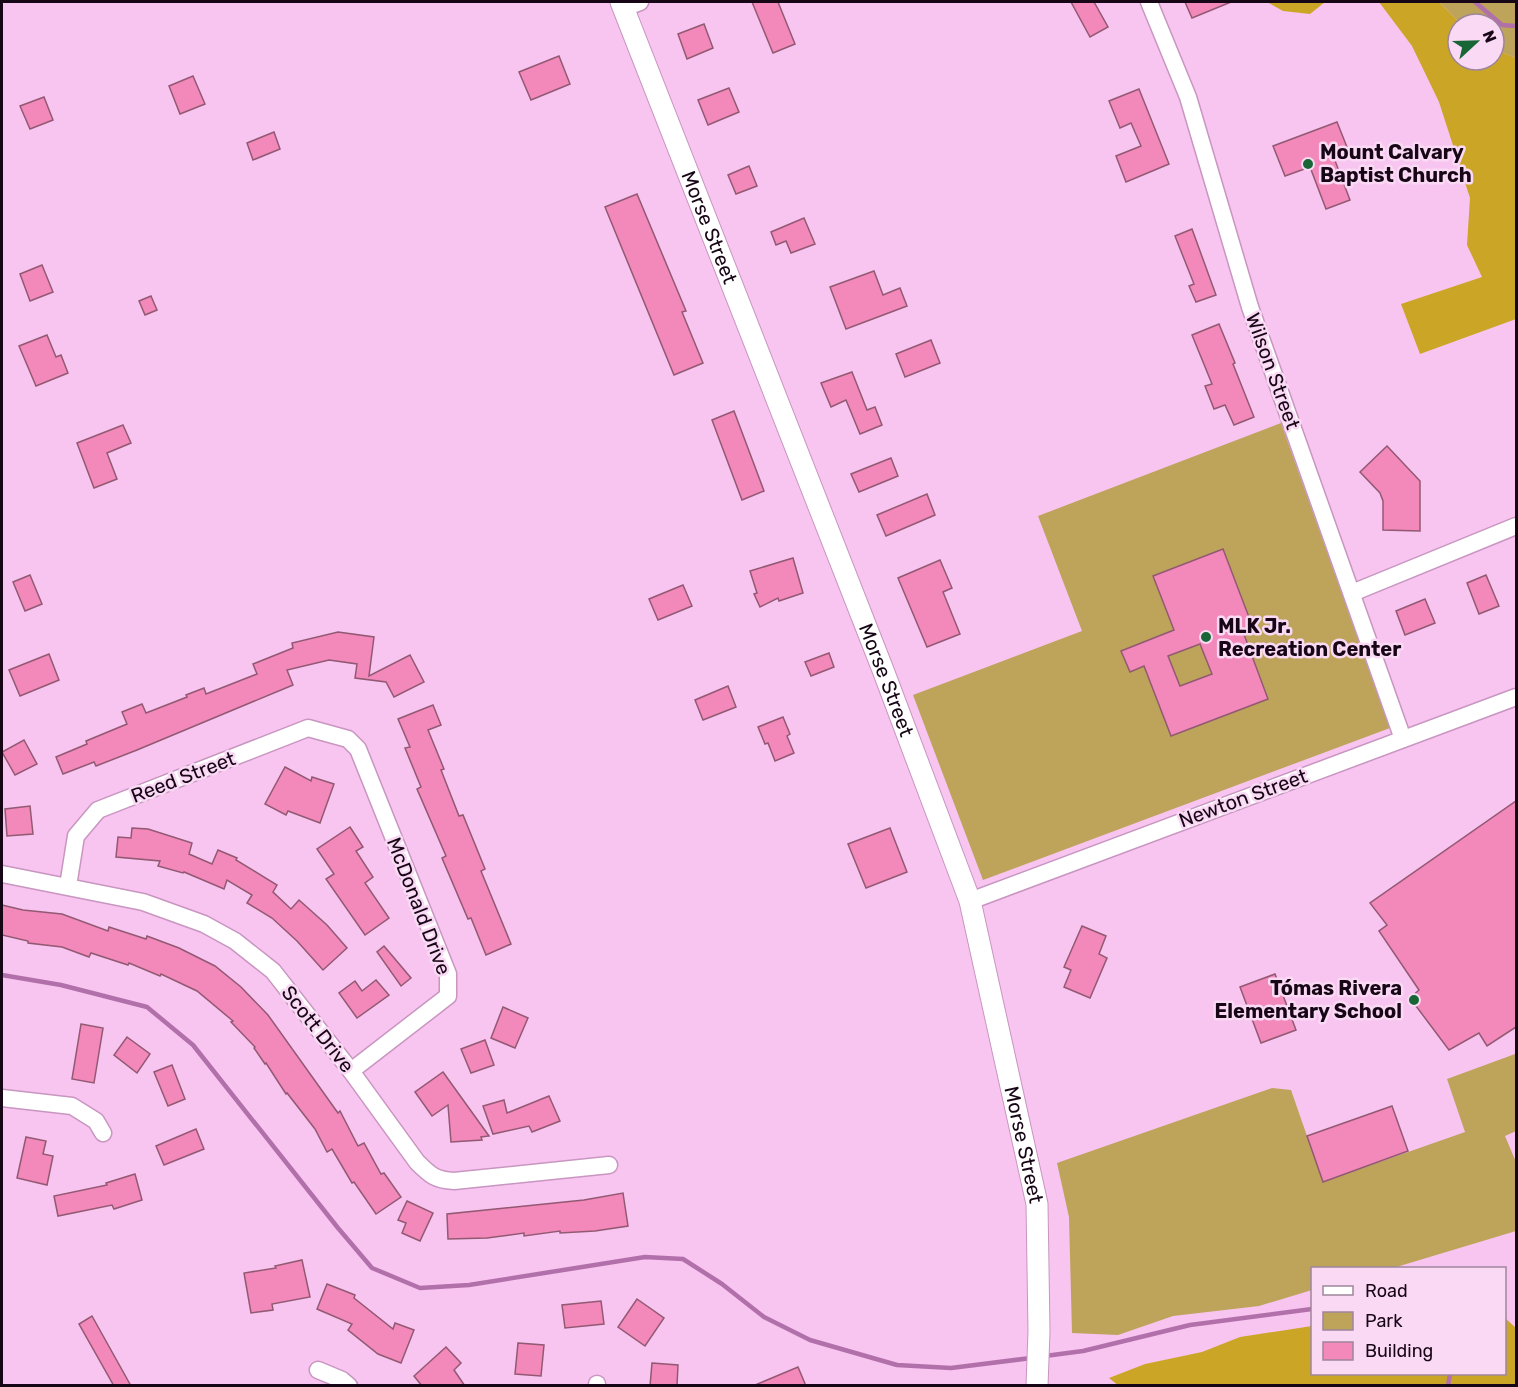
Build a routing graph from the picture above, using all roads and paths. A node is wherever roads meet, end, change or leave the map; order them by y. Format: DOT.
graph roads {
  1 [pos="1149,2"];
  2 [pos="628,4"];
  3 [pos="1516,526"];
  4 [pos="1352,593"];
  5 [pos="1516,697"];
  6 [pos="348,739"];
  7 [pos="1403,739"];
  8 [pos="2,874"];
  9 [pos="68,886"];
  10 [pos="970,901"];
  11 [pos="351,1071"];
  12 [pos="2,1098"];
  13 [pos="103,1132"];
  14 [pos="609,1165"];
  15 [pos="318,1370"];
  16 [pos="349,1386"];
  17 [pos="1036,1386"];
  1 -- 4 [label="street, Wilson Street"];
  2 -- 10 [label="street, Morse Street"];
  3 -- 4 [label="street"];
  4 -- 7 [label="street, Wilson Street"];
  5 -- 7 [label="street, Newton Street"];
  6 -- 9 [label="street, Reed Street"];
  6 -- 11 [label="street, McDonald Drive"];
  7 -- 10 [label="street, Newton Street"];
  8 -- 9 [label="street, Scott Drive"];
  9 -- 11 [label="street, Scott Drive"];
  10 -- 17 [label="street, Morse Street"];
  11 -- 14 [label="street, Scott Drive"];
  12 -- 13 [label="street"];
  15 -- 16 [label="street"];
}
